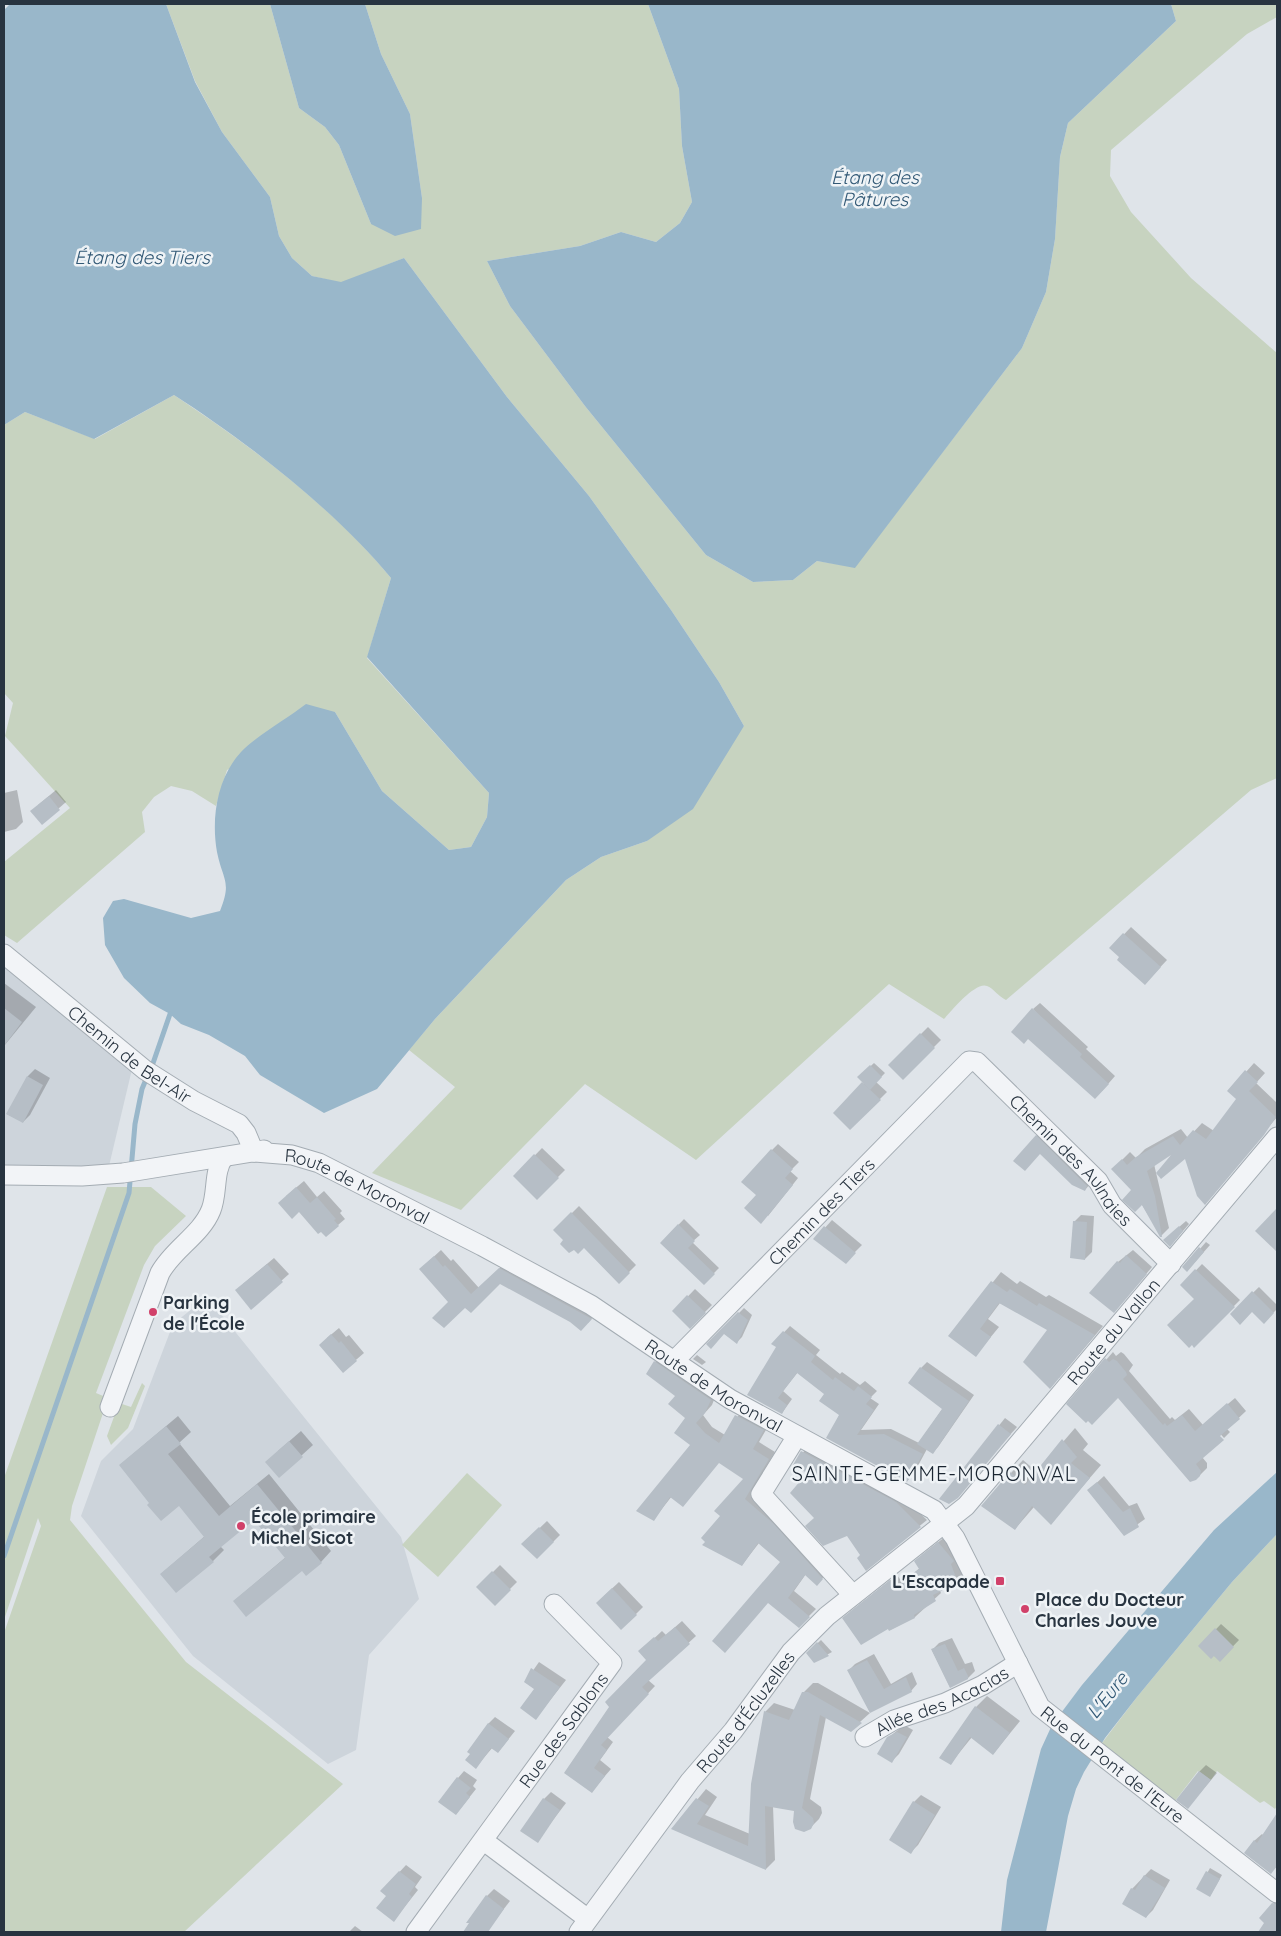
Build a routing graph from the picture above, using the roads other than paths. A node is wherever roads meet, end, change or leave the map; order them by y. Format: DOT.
graph roads {
  1 [pos="4,954"];
  2 [pos="969,1061"];
  3 [pos="1277,1137"];
  4 [pos="254,1152"];
  5 [pos="224,1157"];
  6 [pos="4,1175"];
  7 [pos="1171,1264"];
  8 [pos="674,1361"];
  9 [pos="110,1407"];
  10 [pos="796,1436"];
  11 [pos="946,1523"];
  12 [pos="853,1595"];
  13 [pos="554,1604"];
  14 [pos="1018,1664"];
  15 [pos="865,1737"];
  16 [pos="484,1841"];
  17 [pos="1277,1893"];
  18 [pos="583,1926"];
  19 [pos="416,1932"];
  1 -- 4 [label="street, Chemin de Bel-Air"];
  2 -- 7 [label="street, Chemin des Aulnaies"];
  2 -- 8 [label="street, Chemin des Tiers"];
  3 -- 7 [label="street, Route du Vallon"];
  4 -- 5 [label="street, Route de Moronval"];
  4 -- 8 [label="street, Route de Moronval"];
  5 -- 6 [label="street, Route de Moronval"];
  5 -- 9 [label="street"];
  7 -- 11 [label="street, Route du Vallon"];
  8 -- 10 [label="street, Route de Moronval"];
  10 -- 11 [label="street, Route de Moronval"];
  10 -- 12 [label="street"];
  11 -- 12 [label="street, Route d'Écluzelles"];
  11 -- 14 [label="street, Rue du Pont de l'Eure"];
  12 -- 18 [label="street, Route d'Écluzelles"];
  13 -- 16 [label="street, Rue des Sablons"];
  14 -- 15 [label="street, Allée des Acacias"];
  14 -- 17 [label="street, Rue du Pont de l'Eure"];
  16 -- 18 [label="street"];
  16 -- 19 [label="street, Rue des Sablons"];
}
